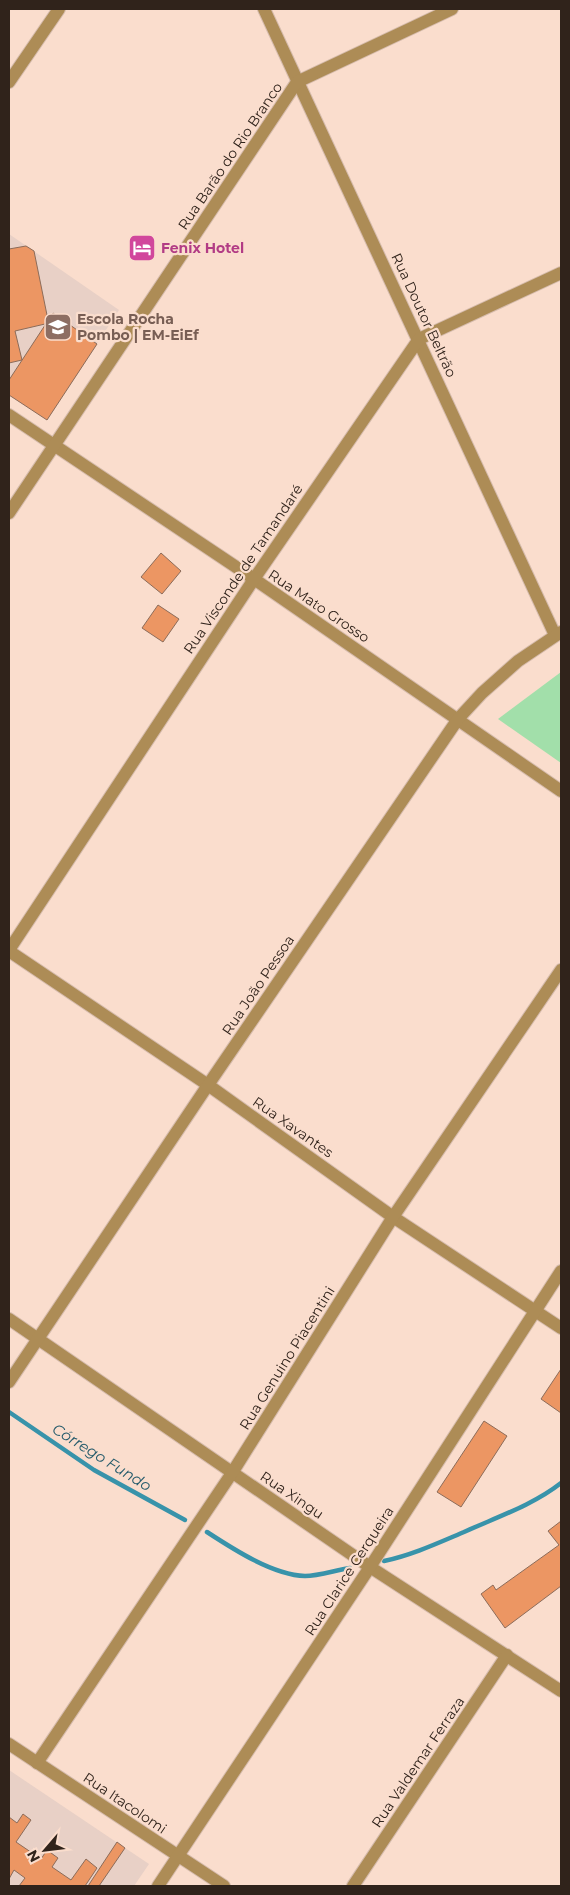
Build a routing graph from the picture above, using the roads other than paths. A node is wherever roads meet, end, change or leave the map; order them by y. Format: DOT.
graph roads {
  1 [pos="59,9"];
  2 [pos="264,9"];
  3 [pos="452,9"];
  4 [pos="9,82"];
  5 [pos="297,82"];
  6 [pos="561,273"];
  7 [pos="419,339"];
  8 [pos="9,415"];
  9 [pos="55,445"];
  10 [pos="9,514"];
  11 [pos="254,579"];
  12 [pos="558,633"];
  13 [pos="458,719"];
  14 [pos="561,791"];
  15 [pos="9,950"];
  16 [pos="561,970"];
  17 [pos="208,1086"];
  18 [pos="394,1217"];
  19 [pos="561,1271"];
  20 [pos="535,1310"];
  21 [pos="9,1319"];
  22 [pos="561,1328"];
  23 [pos="38,1339"];
  24 [pos="9,1382"];
  25 [pos="232,1472"];
  26 [pos="370,1567"];
  27 [pos="507,1655"];
  28 [pos="561,1692"];
  29 [pos="9,1744"];
  30 [pos="37,1763"];
  31 [pos="179,1856"];
  32 [pos="158,1886"];
  33 [pos="224,1886"];
  34 [pos="353,1886"];
  1 -- 4 [label="street"];
  2 -- 5 [label="street, Rua Doutor Beltrão"];
  3 -- 5 [label="street, Rua Barão do Rio Branco"];
  5 -- 7 [label="street, Rua Doutor Beltrão"];
  5 -- 9 [label="street, Rua Barão do Rio Branco"];
  6 -- 7 [label="street"];
  7 -- 11 [label="street, Rua Visconde de Tamandaré"];
  7 -- 12 [label="street, Rua Doutor Beltrão"];
  8 -- 9 [label="street, Rua Mato Grosso"];
  9 -- 10 [label="street, Rua Barão do Rio Branco"];
  9 -- 11 [label="street, Rua Mato Grosso"];
  11 -- 13 [label="street, Rua Mato Grosso"];
  11 -- 15 [label="street, Rua Visconde de Tamandaré"];
  12 -- 13 [label="street, Rua João Pessoa"];
  13 -- 14 [label="street, Rua Mato Grosso"];
  13 -- 17 [label="street, Rua João Pessoa"];
  15 -- 17 [label="street, Rua Xavantes"];
  16 -- 18 [label="street, Rua Genuino Piacentini"];
  17 -- 18 [label="street, Rua Xavantes"];
  17 -- 23 [label="street, Rua João Pessoa"];
  18 -- 20 [label="street, Rua Xavantes"];
  18 -- 25 [label="street, Rua Genuino Piacentini"];
  19 -- 20 [label="street, Rua Clarice Cerqueira"];
  20 -- 22 [label="street, Rua Xavantes"];
  20 -- 26 [label="street, Rua Clarice Cerqueira"];
  21 -- 23 [label="street, Rua Xingu"];
  23 -- 24 [label="street, Rua João Pessoa"];
  23 -- 25 [label="street, Rua Xingu"];
  25 -- 26 [label="street, Rua Xingu"];
  25 -- 30 [label="street, Rua Genuino Piacentini"];
  26 -- 27 [label="street, Rua Xingu"];
  26 -- 31 [label="street, Rua Clarice Cerqueira"];
  27 -- 28 [label="street, Rua Xingu"];
  27 -- 34 [label="street, Rua Valdemar Ferraza"];
  29 -- 30 [label="street, Rua Itacolomi"];
  30 -- 31 [label="street, Rua Itacolomi"];
  31 -- 32 [label="street, Rua Clarice Cerqueira"];
  31 -- 33 [label="street, Rua Itacolomi"];
}
